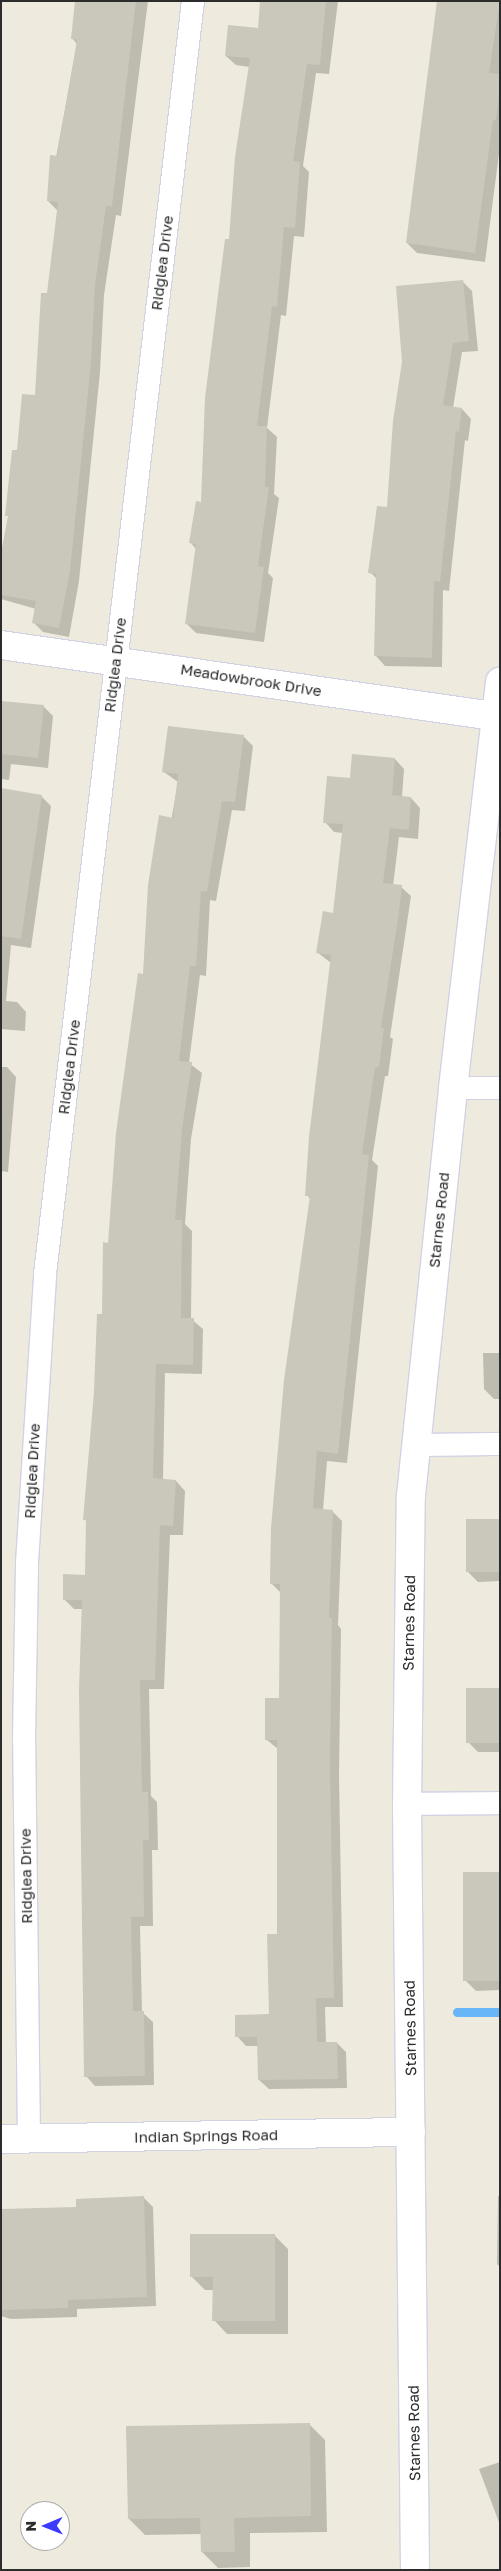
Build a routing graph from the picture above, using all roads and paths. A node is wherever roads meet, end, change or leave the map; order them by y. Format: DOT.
graph roads {
  1 [pos="194,1"];
  2 [pos="1,645"];
  3 [pos="115,660"];
  4 [pos="500,682"];
  5 [pos="498,717"];
  6 [pos="453,1088"];
  7 [pos="500,1088"];
  8 [pos="500,1444"];
  9 [pos="416,1445"];
  10 [pos="500,1803"];
  11 [pos="407,1804"];
  12 [pos="411,2132"];
  13 [pos="1,2139"];
  14 [pos="29,2139"];
  15 [pos="416,2570"];
  1 -- 3 [label="street, Ridglea Drive"];
  2 -- 3 [label="main road, Meadowbrook Drive"];
  3 -- 5 [label="main road, Meadowbrook Drive"];
  3 -- 14 [label="street, Ridglea Drive"];
  4 -- 5 [label="main road, Starnes Road"];
  5 -- 6 [label="main road, Starnes Road"];
  6 -- 7 [label="street"];
  6 -- 9 [label="main road, Starnes Road"];
  8 -- 9 [label="street"];
  9 -- 11 [label="main road, Starnes Road"];
  10 -- 11 [label="street"];
  11 -- 12 [label="main road, Starnes Road"];
  12 -- 14 [label="main road, Indian Springs Road"];
  12 -- 15 [label="main road, Starnes Road"];
  13 -- 14 [label="main road, Indian Springs Road"];
}
